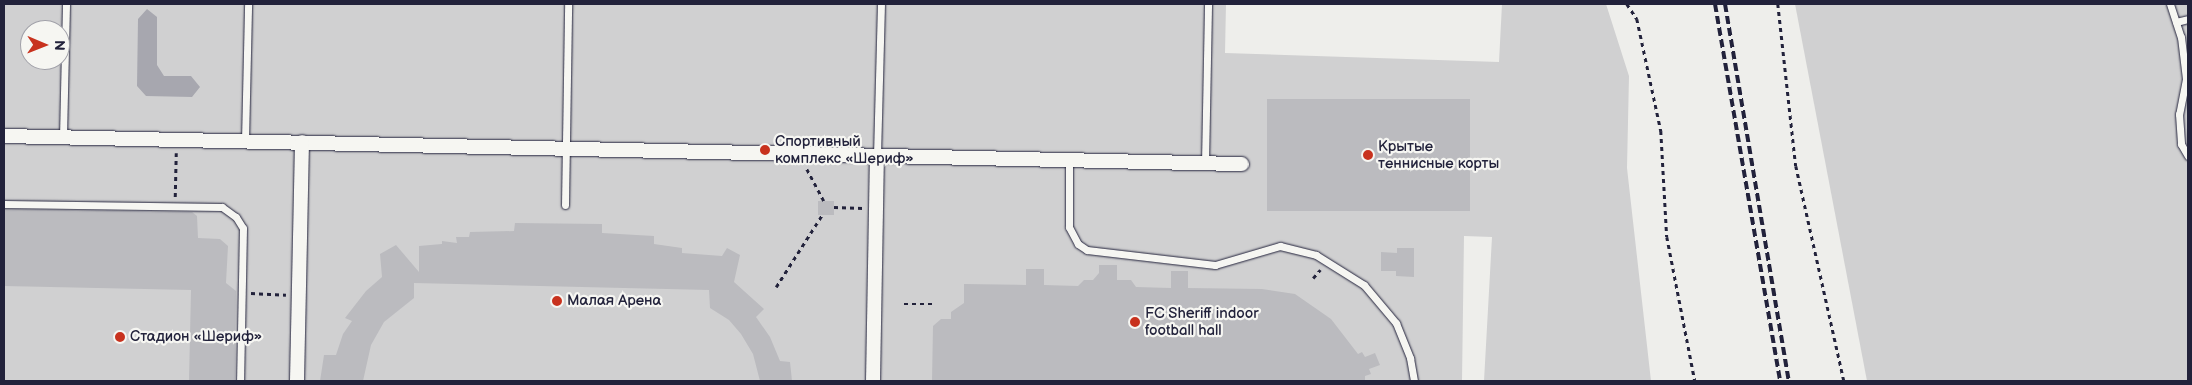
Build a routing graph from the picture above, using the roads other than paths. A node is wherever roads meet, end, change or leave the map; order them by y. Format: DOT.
graph roads {
  1 [pos="66,4"];
  2 [pos="248,4"];
  3 [pos="568,4"];
  4 [pos="881,4"];
  5 [pos="1208,4"];
  6 [pos="2170,4"];
  7 [pos="2188,19"];
  8 [pos="2176,22"];
  9 [pos="2185,48"];
  10 [pos="2187,79"];
  11 [pos="4,136"];
  12 [pos="63,137"];
  13 [pos="245,141"];
  14 [pos="302,142"];
  15 [pos="566,148"];
  16 [pos="877,156"];
  17 [pos="2188,156"];
  18 [pos="1069,160"];
  19 [pos="1204,163"];
  20 [pos="1242,164"];
  21 [pos="4,204"];
  22 [pos="565,205"];
  23 [pos="240,381"];
  24 [pos="297,381"];
  25 [pos="873,381"];
  26 [pos="1414,381"];
  1 -- 12 [label="lane"];
  2 -- 13 [label="lane"];
  3 -- 15 [label="lane"];
  4 -- 16 [label="lane"];
  5 -- 19 [label="lane"];
  6 -- 8 [label="lane"];
  7 -- 8 [label="lane"];
  8 -- 9 [label="lane"];
  9 -- 10 [label="lane"];
  10 -- 17 [label="lane"];
  11 -- 12 [label="street"];
  12 -- 13 [label="street"];
  13 -- 14 [label="street"];
  14 -- 15 [label="street"];
  14 -- 24 [label="street"];
  15 -- 16 [label="street"];
  15 -- 22 [label="lane"];
  16 -- 18 [label="street"];
  16 -- 25 [label="street"];
  18 -- 19 [label="street"];
  18 -- 26 [label="lane"];
  19 -- 20 [label="street"];
  21 -- 23 [label="lane"];
}
